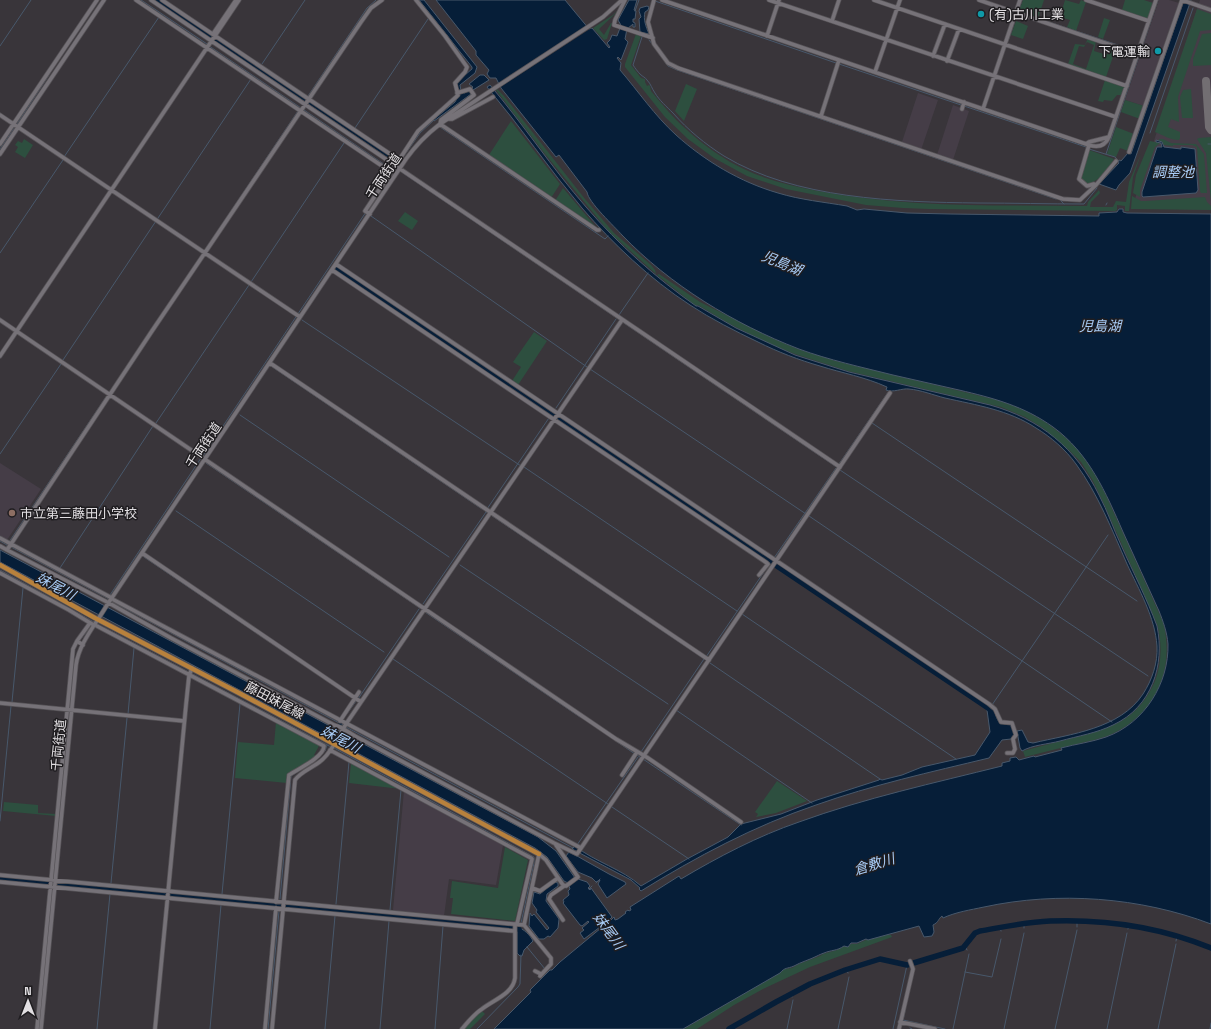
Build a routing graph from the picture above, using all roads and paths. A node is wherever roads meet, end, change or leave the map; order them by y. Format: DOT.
graph roads {
  1 [pos="97,0"];
  2 [pos="104,0"];
  3 [pos="136,0"];
  4 [pos="150,0"];
  5 [pos="162,0"];
  6 [pos="236,0"];
  7 [pos="239,0"];
  8 [pos="382,0"];
  9 [pos="416,0"];
  10 [pos="622,0"];
  11 [pos="625,0"];
  12 [pos="662,0"];
  13 [pos="769,0"];
  14 [pos="839,0"];
  15 [pos="874,0"];
  16 [pos="900,0"];
  17 [pos="980,0"];
  18 [pos="1020,0"];
  19 [pos="1086,0"];
  20 [pos="1156,0"];
  21 [pos="1182,0"];
  22 [pos="1199,0"];
  23 [pos="654,1"];
  24 [pos="779,2"];
  25 [pos="1197,5"];
  26 [pos="897,8"];
  27 [pos="1211,10"];
  28 [pos="1016,12"];
  29 [pos="832,21"];
  30 [pos="1149,21"];
  31 [pos="945,24"];
  32 [pos="959,29"];
  33 [pos="767,36"];
  34 [pos="653,38"];
  35 [pos="886,40"];
  36 [pos="210,42"];
  37 [pos="1005,44"];
  38 [pos="1137,54"];
  39 [pos="933,56"];
  40 [pos="947,60"];
  41 [pos="839,62"];
  42 [pos="875,72"];
  43 [pos="994,76"];
  44 [pos="1127,86"];
  45 [pos="460,92"];
  46 [pos="493,97"];
  47 [pos="304,106"];
  48 [pos="983,109"];
  49 [pos="0,115"];
  50 [pos="821,116"];
  51 [pos="1116,118"];
  52 [pos="447,119"];
  53 [pos="440,124"];
  54 [pos="16,126"];
  55 [pos="1109,137"];
  56 [pos="0,144"];
  57 [pos="1088,146"];
  58 [pos="1129,152"];
  59 [pos="0,154"];
  60 [pos="1116,161"];
  61 [pos="397,162"];
  62 [pos="400,169"];
  63 [pos="391,172"];
  64 [pos="1096,184"];
  65 [pos="111,190"];
  66 [pos="368,212"];
  67 [pos="599,230"];
  68 [pos="204,252"];
  69 [pos="336,264"];
  70 [pos="332,270"];
  71 [pos="298,316"];
  72 [pos="620,319"];
  73 [pos="0,320"];
  74 [pos="16,331"];
  75 [pos="0,356"];
  76 [pos="270,363"];
  77 [pos="109,394"];
  78 [pos="890,394"];
  79 [pos="557,414"];
  80 [pos="552,418"];
  81 [pos="203,458"];
  82 [pos="838,467"];
  83 [pos="488,512"];
  84 [pos="0,538"];
  85 [pos="9,545"];
  86 [pos="0,546"];
  87 [pos="142,553"];
  88 [pos="775,560"];
  89 [pos="0,565"];
  90 [pos="770,565"];
  91 [pos="0,573"];
  92 [pos="759,575"];
  93 [pos="108,604"];
  94 [pos="424,610"];
  95 [pos="99,618"];
  96 [pos="97,626"];
  97 [pos="173,635"];
  98 [pos="79,643"];
  99 [pos="707,659"];
  100 [pos="191,672"];
  101 [pos="359,692"];
  102 [pos="357,700"];
  103 [pos="0,703"];
  104 [pos="69,709"];
  105 [pos="340,720"];
  106 [pos="184,721"];
  107 [pos="344,727"];
  108 [pos="333,746"];
  109 [pos="1007,752"];
  110 [pos="640,755"];
  111 [pos="315,761"];
  112 [pos="622,775"];
  113 [pos="429,800"];
  114 [pos="288,816"];
  115 [pos="742,822"];
  116 [pos="554,843"];
  117 [pos="578,848"];
  118 [pos="540,854"];
  119 [pos="0,875"];
  120 [pos="558,878"];
  121 [pos="51,879"];
  122 [pos="56,880"];
  123 [pos="0,882"];
  124 [pos="50,886"];
  125 [pos="564,886"];
  126 [pos="56,887"];
  127 [pos="532,888"];
  128 [pos="112,889"];
  129 [pos="168,894"];
  130 [pos="224,901"];
  131 [pos="276,902"];
  132 [pos="281,907"];
  133 [pos="337,911"];
  134 [pos="563,920"];
  135 [pos="524,925"];
  136 [pos="515,927"];
  137 [pos="910,961"];
  138 [pos="535,971"];
  139 [pos="900,1022"];
  140 [pos="37,1029"];
  141 [pos="41,1029"];
  142 [pos="155,1029"];
  143 [pos="265,1029"];
  144 [pos="272,1029"];
  145 [pos="462,1029"];
  146 [pos="899,1029"];
  147 [pos="935,1029"];
  1 -- 54 [label="street"];
  2 -- 54 [label="street"];
  3 -- 36 [label="street"];
  4 -- 36 [label="street"];
  5 -- 36 [label="street"];
  6 -- 36 [label="street"];
  7 -- 36 [label="street"];
  8 -- 47 [label="street"];
  9 -- 45 [label="street"];
  10 -- 52 [label="street, 千両街道"];
  11 -- 34 [label="street"];
  12 -- 33 [label="street"];
  13 -- 24 [label="street"];
  14 -- 29 [label="street"];
  15 -- 26 [label="street"];
  16 -- 26 [label="street"];
  17 -- 28 [label="street"];
  18 -- 28 [label="street"];
  19 -- 30 [label="street"];
  20 -- 30 [label="street"];
  21 -- 25 [label="street"];
  21 -- 58 [label="street"];
  22 -- 25 [label="street"];
  23 -- 34 [label="street"];
  24 -- 29 [label="street"];
  24 -- 33 [label="street"];
  25 -- 27 [label="street"];
  26 -- 31 [label="street"];
  26 -- 35 [label="street"];
  28 -- 37 [label="street"];
  28 -- 38 [label="street"];
  29 -- 35 [label="street"];
  30 -- 38 [label="street"];
  31 -- 32 [label="street"];
  31 -- 39 [label="street"];
  32 -- 37 [label="street"];
  32 -- 40 [label="street"];
  33 -- 41 [label="street"];
  34 -- 50 [label="street"];
  35 -- 39 [label="street"];
  35 -- 42 [label="street"];
  36 -- 47 [label="street"];
  36 -- 47 [label="street"];
  36 -- 47 [label="street"];
  36 -- 65 [label="street"];
  37 -- 43 [label="street"];
  37 -- 44 [label="street"];
  38 -- 44 [label="street"];
  39 -- 40 [label="street"];
  40 -- 43 [label="street"];
  41 -- 42 [label="street"];
  41 -- 50 [label="street"];
  42 -- 48 [label="street"];
  43 -- 48 [label="street"];
  43 -- 51 [label="street"];
  44 -- 51 [label="street"];
  45 -- 53 [label="street"];
  45 -- 61 [label="street"];
  46 -- 52 [label="street"];
  47 -- 61 [label="street"];
  47 -- 61 [label="street"];
  47 -- 63 [label="street"];
  47 -- 68 [label="street"];
  48 -- 57 [label="street"];
  49 -- 54 [label="street"];
  50 -- 64 [label="street"];
  51 -- 55 [label="street"];
  52 -- 53 [label="street, 千両街道"];
  53 -- 62 [label="street, 千両街道"];
  53 -- 67 [label="street"];
  54 -- 56 [label="street"];
  54 -- 59 [label="street"];
  54 -- 65 [label="street"];
  55 -- 57 [label="street"];
  55 -- 57 [label="street"];
  57 -- 64 [label="street"];
  60 -- 64 [label="street"];
  61 -- 62 [label="street"];
  61 -- 63 [label="street"];
  62 -- 66 [label="street, 千両街道"];
  62 -- 72 [label="street"];
  63 -- 66 [label="street"];
  65 -- 68 [label="street"];
  65 -- 74 [label="street"];
  66 -- 69 [label="street, 千両街道"];
  68 -- 71 [label="street"];
  68 -- 77 [label="street"];
  69 -- 70 [label="street, 千両街道"];
  69 -- 79 [label="street"];
  70 -- 71 [label="street, 千両街道"];
  70 -- 80 [label="street"];
  71 -- 76 [label="street, 千両街道"];
  72 -- 79 [label="street"];
  72 -- 82 [label="street"];
  73 -- 74 [label="street"];
  74 -- 75 [label="street"];
  74 -- 77 [label="street"];
  76 -- 81 [label="street, 千両街道"];
  76 -- 83 [label="street"];
  77 -- 81 [label="street"];
  77 -- 85 [label="street"];
  78 -- 82 [label="street"];
  79 -- 80 [label="street"];
  79 -- 88 [label="street"];
  80 -- 83 [label="street"];
  80 -- 90 [label="street"];
  81 -- 87 [label="street, 千両街道"];
  81 -- 94 [label="street"];
  82 -- 88 [label="street"];
  83 -- 94 [label="street"];
  83 -- 99 [label="street"];
  84 -- 85 [label="street"];
  85 -- 86 [label="street"];
  85 -- 93 [label="street"];
  85 -- 97 [label="street"];
  87 -- 93 [label="street, 千両街道"];
  87 -- 102 [label="street"];
  88 -- 90 [label="street"];
  88 -- 109 [label="street"];
  89 -- 95 [label="main road, 藤田妹尾線"];
  90 -- 92 [label="street"];
  90 -- 99 [label="street"];
  91 -- 98 [label="street"];
  93 -- 95 [label="street, 千両街道"];
  93 -- 97 [label="street"];
  94 -- 102 [label="street"];
  94 -- 110 [label="street"];
  95 -- 98 [label="street, 千両街道"];
  95 -- 100 [label="main road, 藤田妹尾線"];
  96 -- 100 [label="street"];
  97 -- 105 [label="street"];
  97 -- 107 [label="street"];
  98 -- 104 [label="street, 千両街道"];
  98 -- 104 [label="street"];
  99 -- 110 [label="street"];
  100 -- 106 [label="street"];
  100 -- 108 [label="main road, 藤田妹尾線"];
  100 -- 111 [label="street"];
  101 -- 102 [label="street"];
  102 -- 105 [label="street"];
  102 -- 107 [label="street"];
  103 -- 104 [label="street"];
  104 -- 106 [label="street"];
  104 -- 121 [label="street"];
  104 -- 122 [label="street, 千両街道"];
  105 -- 107 [label="street"];
  106 -- 129 [label="street"];
  107 -- 108 [label="street"];
  107 -- 116 [label="street"];
  107 -- 117 [label="street"];
  108 -- 111 [label="street"];
  108 -- 113 [label="main road, 藤田妹尾線"];
  108 -- 113 [label="street"];
  110 -- 112 [label="street"];
  110 -- 115 [label="street"];
  110 -- 117 [label="street"];
  111 -- 114 [label="street"];
  111 -- 114 [label="street"];
  113 -- 118 [label="main road, 藤田妹尾線"];
  113 -- 136 [label="street"];
  114 -- 131 [label="street"];
  114 -- 132 [label="street"];
  116 -- 117 [label="street"];
  116 -- 125 [label="street"];
  118 -- 120 [label="street"];
  118 -- 127 [label="street"];
  119 -- 121 [label="street"];
  120 -- 125 [label="street"];
  120 -- 127 [label="street"];
  121 -- 122 [label="street"];
  121 -- 124 [label="street"];
  122 -- 126 [label="street, 千両街道"];
  122 -- 128 [label="street"];
  123 -- 124 [label="street"];
  124 -- 126 [label="street"];
  124 -- 140 [label="street"];
  125 -- 134 [label="street"];
  126 -- 128 [label="street"];
  126 -- 141 [label="street, 千両街道"];
  127 -- 135 [label="street"];
  128 -- 129 [label="street"];
  128 -- 129 [label="street"];
  129 -- 130 [label="street"];
  129 -- 130 [label="street"];
  129 -- 142 [label="street"];
  130 -- 131 [label="street"];
  130 -- 132 [label="street"];
  131 -- 132 [label="street"];
  132 -- 133 [label="street"];
  132 -- 133 [label="street"];
  132 -- 143 [label="street"];
  132 -- 144 [label="street"];
  133 -- 136 [label="street"];
  133 -- 136 [label="street"];
  135 -- 136 [label="street"];
  135 -- 138 [label="street"];
  136 -- 145 [label="street"];
  137 -- 139 [label="street"];
  139 -- 146 [label="street"];
  139 -- 147 [label="street"];
}
